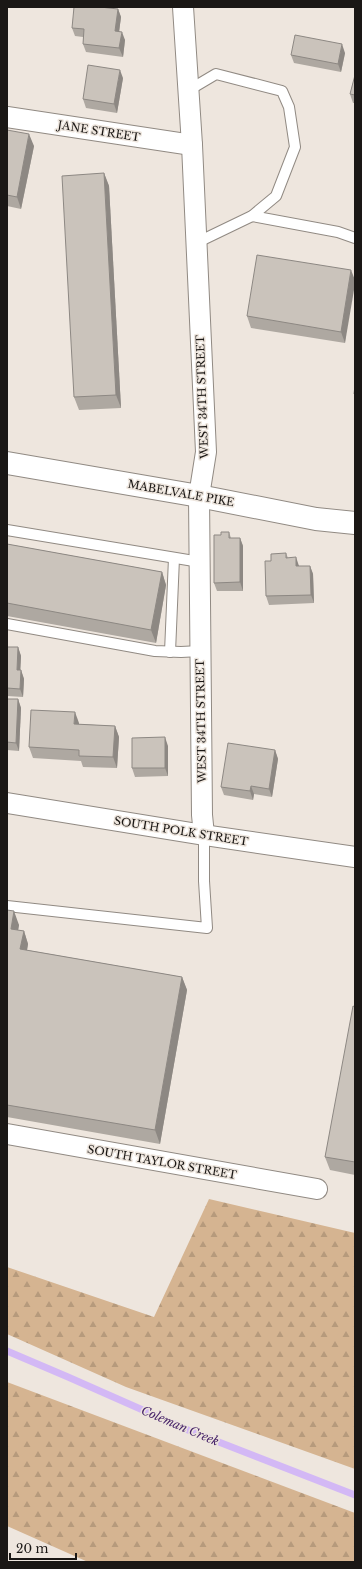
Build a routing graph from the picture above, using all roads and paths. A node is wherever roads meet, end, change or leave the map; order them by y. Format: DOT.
graph roads {
  1 [pos="183,7"];
  2 [pos="189,90"];
  3 [pos="7,117"];
  4 [pos="192,145"];
  5 [pos="252,216"];
  6 [pos="355,238"];
  7 [pos="196,243"];
  8 [pos="7,463"];
  9 [pos="199,496"];
  10 [pos="355,523"];
  11 [pos="7,530"];
  12 [pos="174,558"];
  13 [pos="200,562"];
  14 [pos="7,624"];
  15 [pos="200,651"];
  16 [pos="170,652"];
  17 [pos="7,803"];
  18 [pos="204,835"];
  19 [pos="355,857"];
  20 [pos="7,906"];
  21 [pos="7,1134"];
  22 [pos="317,1189"];
  1 -- 2 [label="street, WEST 34TH STREET"];
  2 -- 4 [label="street, WEST 34TH STREET"];
  2 -- 5 [label="lane"];
  3 -- 4 [label="street, JANE STREET"];
  4 -- 7 [label="street, WEST 34TH STREET"];
  5 -- 6 [label="lane"];
  5 -- 7 [label="lane"];
  7 -- 9 [label="street, WEST 34TH STREET"];
  8 -- 9 [label="main road, MABELVALE PIKE"];
  9 -- 10 [label="main road, MABELVALE PIKE"];
  9 -- 13 [label="street, WEST 34TH STREET"];
  11 -- 12 [label="lane"];
  12 -- 13 [label="lane"];
  12 -- 16 [label="lane"];
  13 -- 15 [label="street, WEST 34TH STREET"];
  14 -- 16 [label="lane"];
  15 -- 16 [label="lane"];
  15 -- 18 [label="street, WEST 34TH STREET"];
  17 -- 18 [label="street, SOUTH POLK STREET"];
  18 -- 19 [label="street, SOUTH POLK STREET"];
  18 -- 20 [label="lane"];
  21 -- 22 [label="street, SOUTH TAYLOR STREET"];
}
